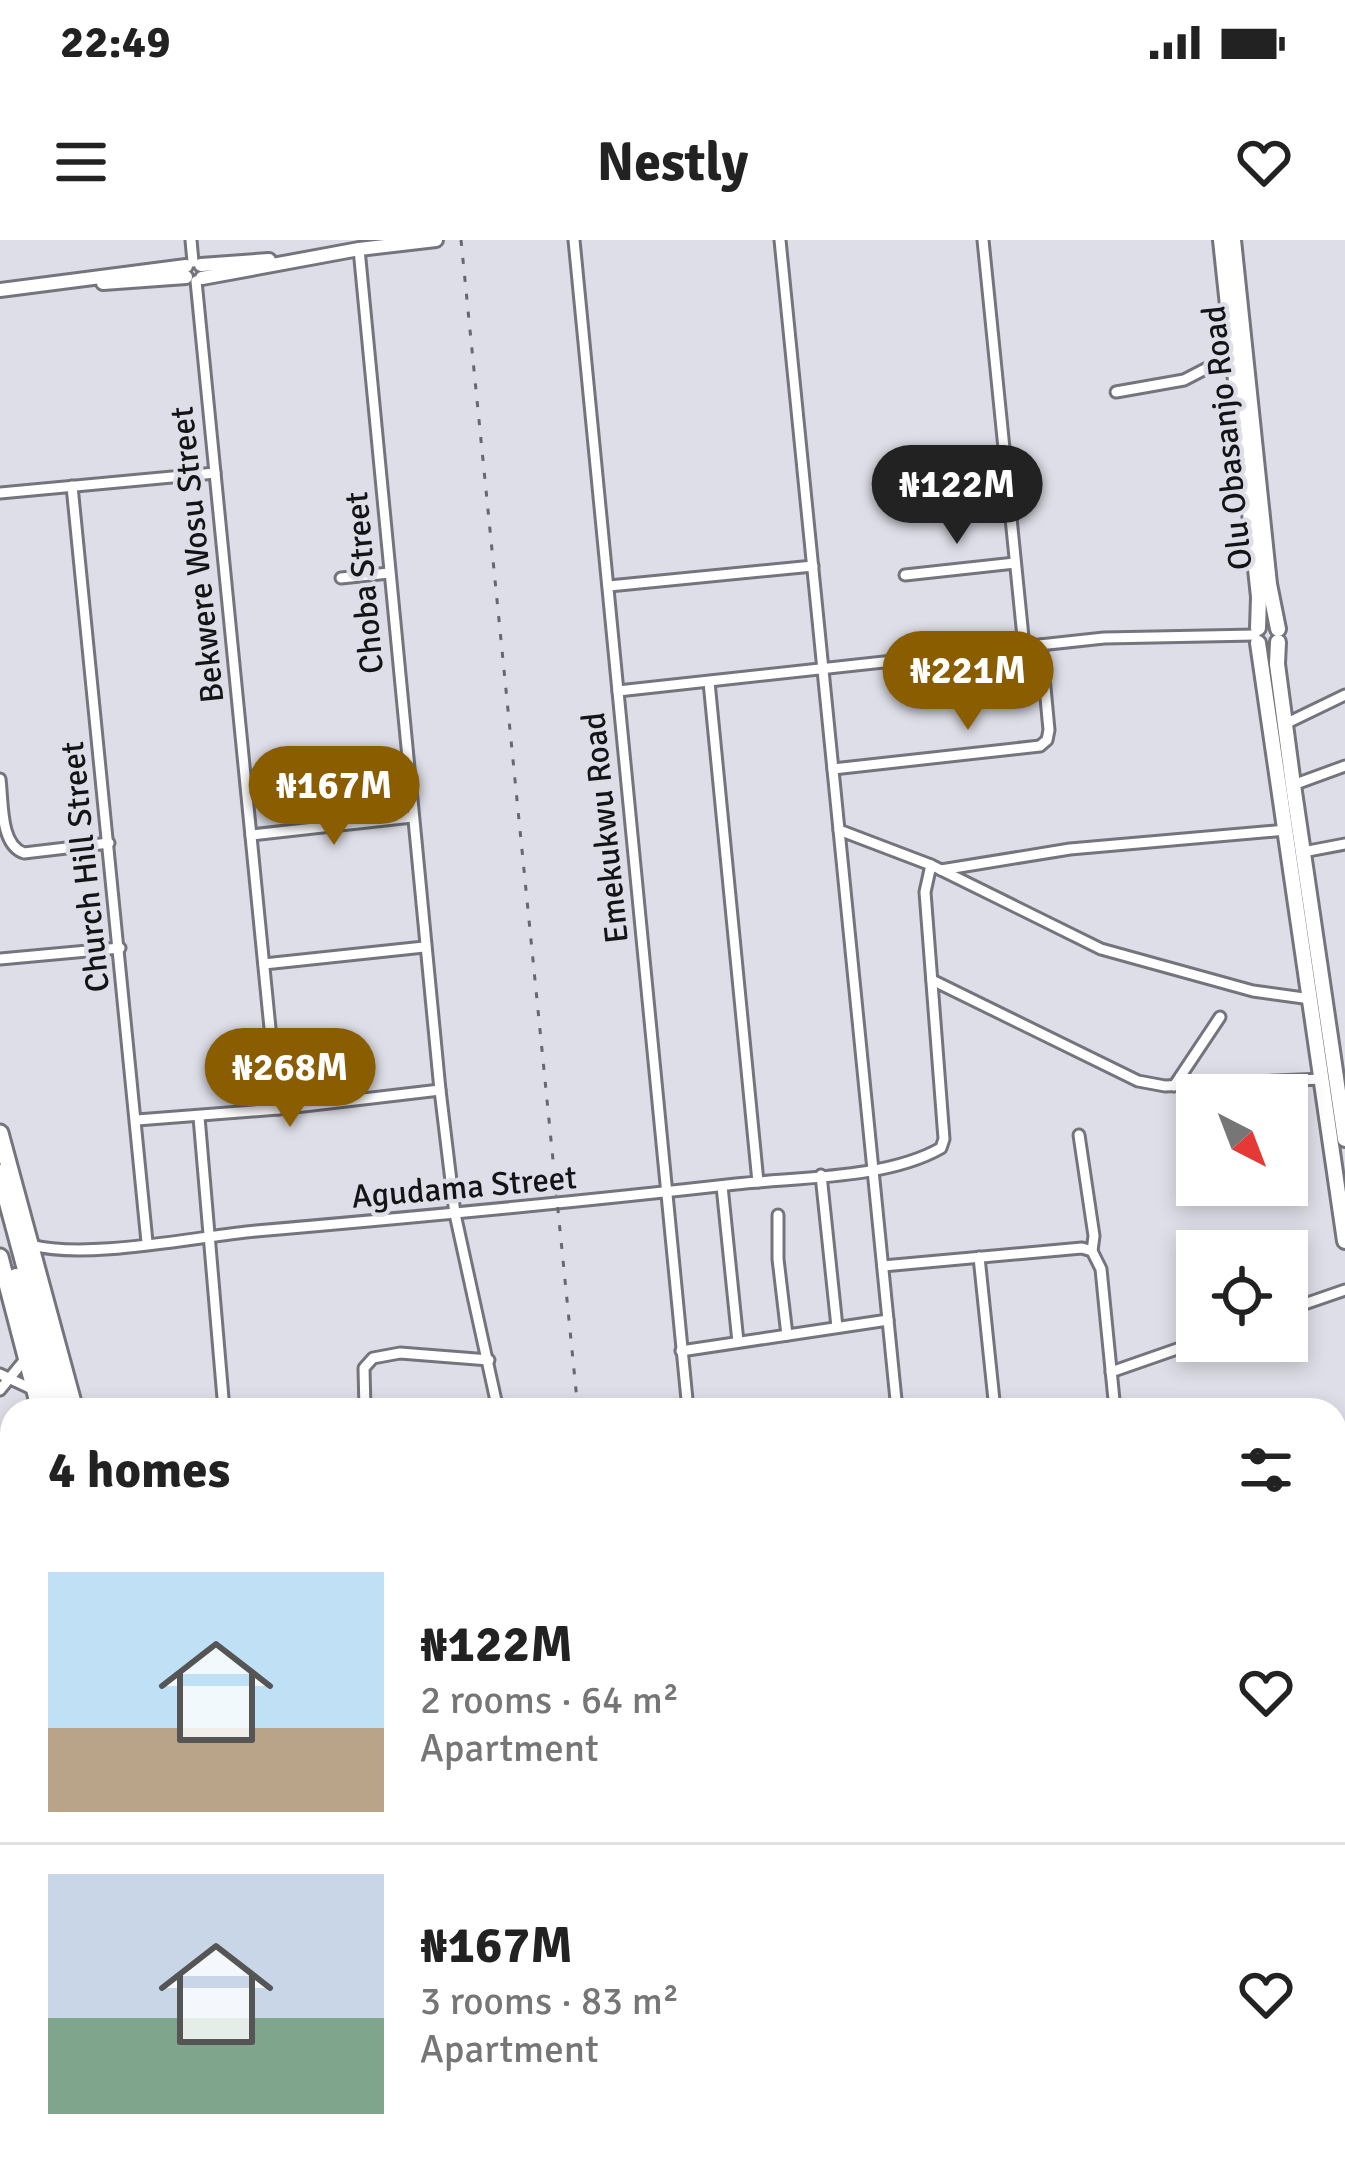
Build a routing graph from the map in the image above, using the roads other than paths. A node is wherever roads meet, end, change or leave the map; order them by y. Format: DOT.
graph roads {
  1 [pos="191,240"];
  2 [pos="436,240"];
  3 [pos="574,240"];
  4 [pos="780,240"];
  5 [pos="983,240"];
  6 [pos="1221,240"];
  7 [pos="1233,240"];
  8 [pos="359,249"];
  9 [pos="194,271"];
  10 [pos="0,290"];
  11 [pos="1234,365"];
  12 [pos="1116,392"];
  13 [pos="215,472"];
  14 [pos="72,486"];
  15 [pos="0,494"];
  16 [pos="1015,563"];
  17 [pos="813,566"];
  18 [pos="389,573"];
  19 [pos="904,575"];
  20 [pos="341,578"];
  21 [pos="609,586"];
  22 [pos="1257,635"];
  23 [pos="1278,635"];
  24 [pos="1041,645"];
  25 [pos="1024,647"];
  26 [pos="823,670"];
  27 [pos="709,682"];
  28 [pos="618,691"];
  29 [pos="1345,695"];
  30 [pos="1285,724"];
  31 [pos="1345,766"];
  32 [pos="833,769"];
  33 [pos="0,778"];
  34 [pos="1292,785"];
  35 [pos="2,815"];
  36 [pos="412,817"];
  37 [pos="839,830"];
  38 [pos="1286,830"];
  39 [pos="251,835"];
  40 [pos="109,843"];
  41 [pos="1345,844"];
  42 [pos="1303,852"];
  43 [pos="936,867"];
  44 [pos="424,946"];
  45 [pos="120,948"];
  46 [pos="0,959"];
  47 [pos="264,964"];
  48 [pos="932,980"];
  49 [pos="1311,999"];
  50 [pos="1220,1017"];
  51 [pos="1334,1075"];
  52 [pos="1174,1085"];
  53 [pos="440,1090"];
  54 [pos="278,1109"];
  55 [pos="199,1117"];
  56 [pos="136,1120"];
  57 [pos="0,1133"];
  58 [pos="1079,1135"];
  59 [pos="1345,1139"];
  60 [pos="873,1169"];
  61 [pos="0,1173"];
  62 [pos="821,1175"];
  63 [pos="758,1182"];
  64 [pos="722,1186"];
  65 [pos="667,1192"];
  66 [pos="455,1214"];
  67 [pos="778,1215"];
  68 [pos="0,1216"];
  69 [pos="208,1235"];
  70 [pos="1345,1241"];
  71 [pos="147,1242"];
  72 [pos="31,1245"];
  73 [pos="1092,1251"];
  74 [pos="60,1252"];
  75 [pos="0,1257"];
  76 [pos="979,1257"];
  77 [pos="883,1266"];
  78 [pos="38,1270"];
  79 [pos="1345,1289"];
  80 [pos="1308,1302"];
  81 [pos="888,1320"];
  82 [pos="35,1327"];
  83 [pos="837,1328"];
  84 [pos="787,1335"];
  85 [pos="738,1342"];
  86 [pos="1176,1349"];
  87 [pos="682,1351"];
  88 [pos="26,1358"];
  89 [pos="489,1360"];
  90 [pos="1111,1372"];
  91 [pos="4,1377"];
  92 [pos="0,1390"];
  93 [pos="34,1390"];
  94 [pos="36,1398"];
  95 [pos="49,1398"];
  96 [pos="60,1398"];
  97 [pos="72,1398"];
  98 [pos="223,1398"];
  99 [pos="365,1398"];
  100 [pos="496,1398"];
  101 [pos="687,1398"];
  102 [pos="896,1398"];
  103 [pos="993,1398"];
  104 [pos="1114,1398"];
  1 -- 9 [label="street, Bekwere Wosu Street"];
  2 -- 8 [label="street"];
  3 -- 21 [label="street, Emekukwu Road"];
  4 -- 17 [label="street"];
  5 -- 16 [label="street"];
  6 -- 11 [label="main road, Olu Obasanjo Road"];
  7 -- 23 [label="main road, Olu Obasanjo Road"];
  8 -- 9 [label="street"];
  8 -- 18 [label="street, Choba Street"];
  9 -- 10 [label="street"];
  9 -- 13 [label="street, Bekwere Wosu Street"];
  11 -- 12 [label="street"];
  11 -- 22 [label="main road, Olu Obasanjo Road"];
  13 -- 14 [label="street"];
  13 -- 39 [label="street, Bekwere Wosu Street"];
  14 -- 15 [label="street"];
  14 -- 40 [label="street, Church Hill Street"];
  16 -- 19 [label="street"];
  16 -- 25 [label="street"];
  17 -- 21 [label="street"];
  17 -- 26 [label="street"];
  18 -- 20 [label="street"];
  18 -- 36 [label="street, Choba Street"];
  21 -- 28 [label="street, Emekukwu Road"];
  22 -- 23 [label="main road"];
  22 -- 24 [label="street"];
  22 -- 38 [label="main road, Olu Obasanjo Road"];
  23 -- 30 [label="main road, Olu Obasanjo Road"];
  24 -- 25 [label="street"];
  24 -- 32 [label="street"];
  25 -- 26 [label="street"];
  26 -- 27 [label="street"];
  26 -- 32 [label="street"];
  27 -- 28 [label="street"];
  27 -- 63 [label="street"];
  28 -- 65 [label="street, Emekukwu Road"];
  29 -- 30 [label="street"];
  30 -- 34 [label="main road, Olu Obasanjo Road"];
  31 -- 34 [label="street"];
  32 -- 37 [label="street"];
  33 -- 35 [label="street"];
  34 -- 42 [label="main road, Olu Obasanjo Road"];
  35 -- 40 [label="street"];
  36 -- 39 [label="street"];
  36 -- 44 [label="street, Choba Street"];
  37 -- 43 [label="street"];
  37 -- 60 [label="street"];
  38 -- 43 [label="street"];
  38 -- 49 [label="main road, Olu Obasanjo Road"];
  39 -- 47 [label="street, Bekwere Wosu Street"];
  40 -- 45 [label="street, Church Hill Street"];
  41 -- 42 [label="street"];
  42 -- 51 [label="main road, Olu Obasanjo Road"];
  43 -- 48 [label="street"];
  43 -- 49 [label="street"];
  44 -- 47 [label="street"];
  44 -- 53 [label="street, Choba Street"];
  45 -- 46 [label="street"];
  45 -- 56 [label="street, Church Hill Street"];
  47 -- 54 [label="street, Bekwere Wosu Street"];
  48 -- 52 [label="street"];
  48 -- 60 [label="street, Agudama Street"];
  49 -- 51 [label="main road, Olu Obasanjo Road"];
  50 -- 52 [label="street"];
  51 -- 52 [label="street"];
  51 -- 59 [label="main road, Olu Obasanjo Road"];
  51 -- 70 [label="main road, Olu Obasanjo Road"];
  53 -- 54 [label="street"];
  53 -- 66 [label="street, Choba Street"];
  54 -- 55 [label="street"];
  55 -- 56 [label="street"];
  55 -- 69 [label="street"];
  56 -- 71 [label="street, Church Hill Street"];
  57 -- 72 [label="main road"];
  58 -- 73 [label="street"];
  60 -- 62 [label="street, Agudama Street"];
  60 -- 77 [label="street"];
  61 -- 82 [label="highway"];
  62 -- 63 [label="street, Agudama Street"];
  62 -- 83 [label="street"];
  63 -- 64 [label="street, Agudama Street"];
  64 -- 65 [label="street, Agudama Street"];
  64 -- 85 [label="street"];
  65 -- 66 [label="street, Agudama Street"];
  65 -- 87 [label="street, Emekukwu Road"];
  66 -- 69 [label="street, Agudama Street"];
  66 -- 89 [label="street, Choba Street"];
  67 -- 84 [label="street"];
  68 -- 82 [label="highway"];
  69 -- 71 [label="street, Agudama Street"];
  69 -- 98 [label="street"];
  71 -- 74 [label="street, Agudama Street"];
  72 -- 74 [label="street"];
  72 -- 78 [label="main road"];
  73 -- 76 [label="street"];
  73 -- 90 [label="street"];
  74 -- 78 [label="street"];
  75 -- 88 [label="main road"];
  76 -- 77 [label="street"];
  76 -- 103 [label="street"];
  77 -- 81 [label="street"];
  78 -- 97 [label="main road"];
  79 -- 80 [label="street"];
  81 -- 83 [label="street"];
  81 -- 102 [label="street"];
  82 -- 95 [label="highway"];
  82 -- 96 [label="highway"];
  83 -- 84 [label="street"];
  84 -- 85 [label="street"];
  85 -- 87 [label="street"];
  86 -- 90 [label="street"];
  87 -- 101 [label="street, Emekukwu Road"];
  88 -- 91 [label="street"];
  88 -- 93 [label="main road"];
  89 -- 99 [label="street"];
  89 -- 100 [label="street, Choba Street"];
  90 -- 104 [label="street"];
  91 -- 92 [label="street"];
  91 -- 93 [label="street"];
  93 -- 94 [label="main road"];
}
